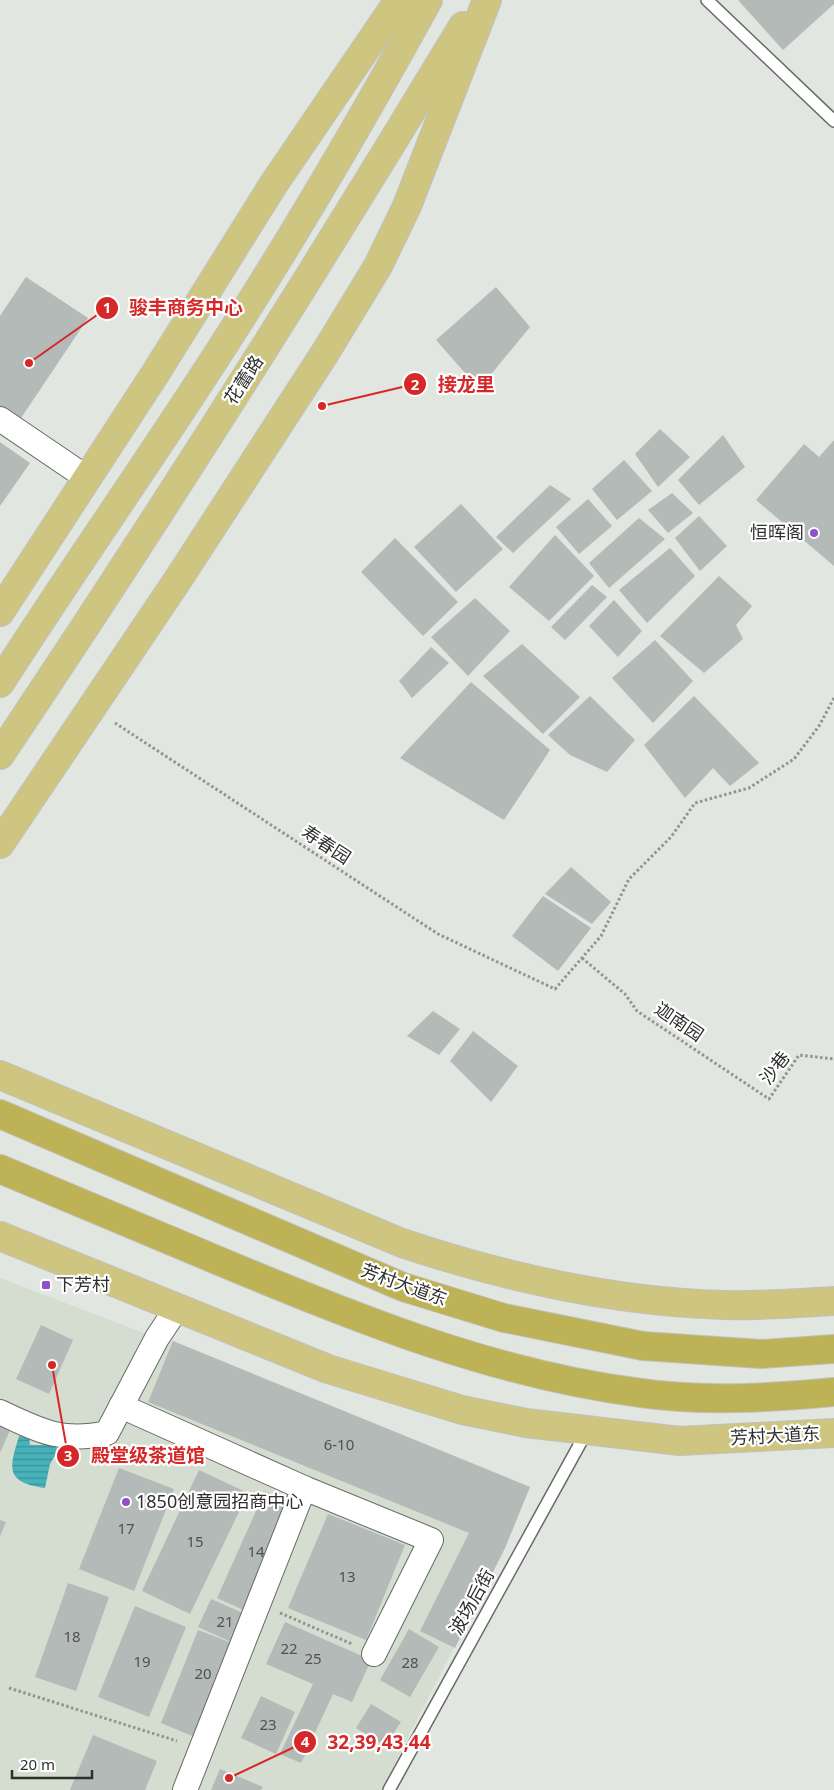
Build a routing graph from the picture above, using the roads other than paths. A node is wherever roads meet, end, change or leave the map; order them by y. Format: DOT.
graph roads {
  1 [pos="399,0"];
  2 [pos="428,0"];
  3 [pos="479,0"];
  4 [pos="487,0"];
  5 [pos="707,0"];
  6 [pos="834,121"];
  7 [pos="0,419"];
  8 [pos="87,478"];
  9 [pos="0,612"];
  10 [pos="0,683"];
  11 [pos="0,755"];
  12 [pos="0,844"];
  13 [pos="0,1075"];
  14 [pos="0,1114"];
  15 [pos="0,1169"];
  16 [pos="0,1236"];
  17 [pos="834,1302"];
  18 [pos="177,1308"];
  19 [pos="834,1349"];
  20 [pos="834,1392"];
  21 [pos="121,1406"];
  22 [pos="0,1412"];
  23 [pos="587,1431"];
  24 [pos="834,1433"];
  25 [pos="304,1488"];
  26 [pos="374,1654"];
  27 [pos="186,1790"];
  28 [pos="389,1790"];
  1 -- 8 [label="main road"];
  2 -- 10 [label="main road, 花蕾路"];
  3 -- 11 [label="main road, 花蕾路"];
  4 -- 12 [label="main road"];
  5 -- 6 [label="lane"];
  7 -- 8 [label="street"];
  8 -- 9 [label="main road"];
  13 -- 17 [label="main road"];
  14 -- 19 [label="highway, 芳村大道东"];
  15 -- 20 [label="highway"];
  16 -- 18 [label="main road, 芳村大道东"];
  18 -- 21 [label="street"];
  18 -- 23 [label="main road, 芳村大道东"];
  21 -- 22 [label="street"];
  21 -- 25 [label="street"];
  23 -- 24 [label="main road, 芳村大道东"];
  23 -- 28 [label="lane, 波场后街"];
  25 -- 26 [label="street"];
  25 -- 27 [label="street"];
}
